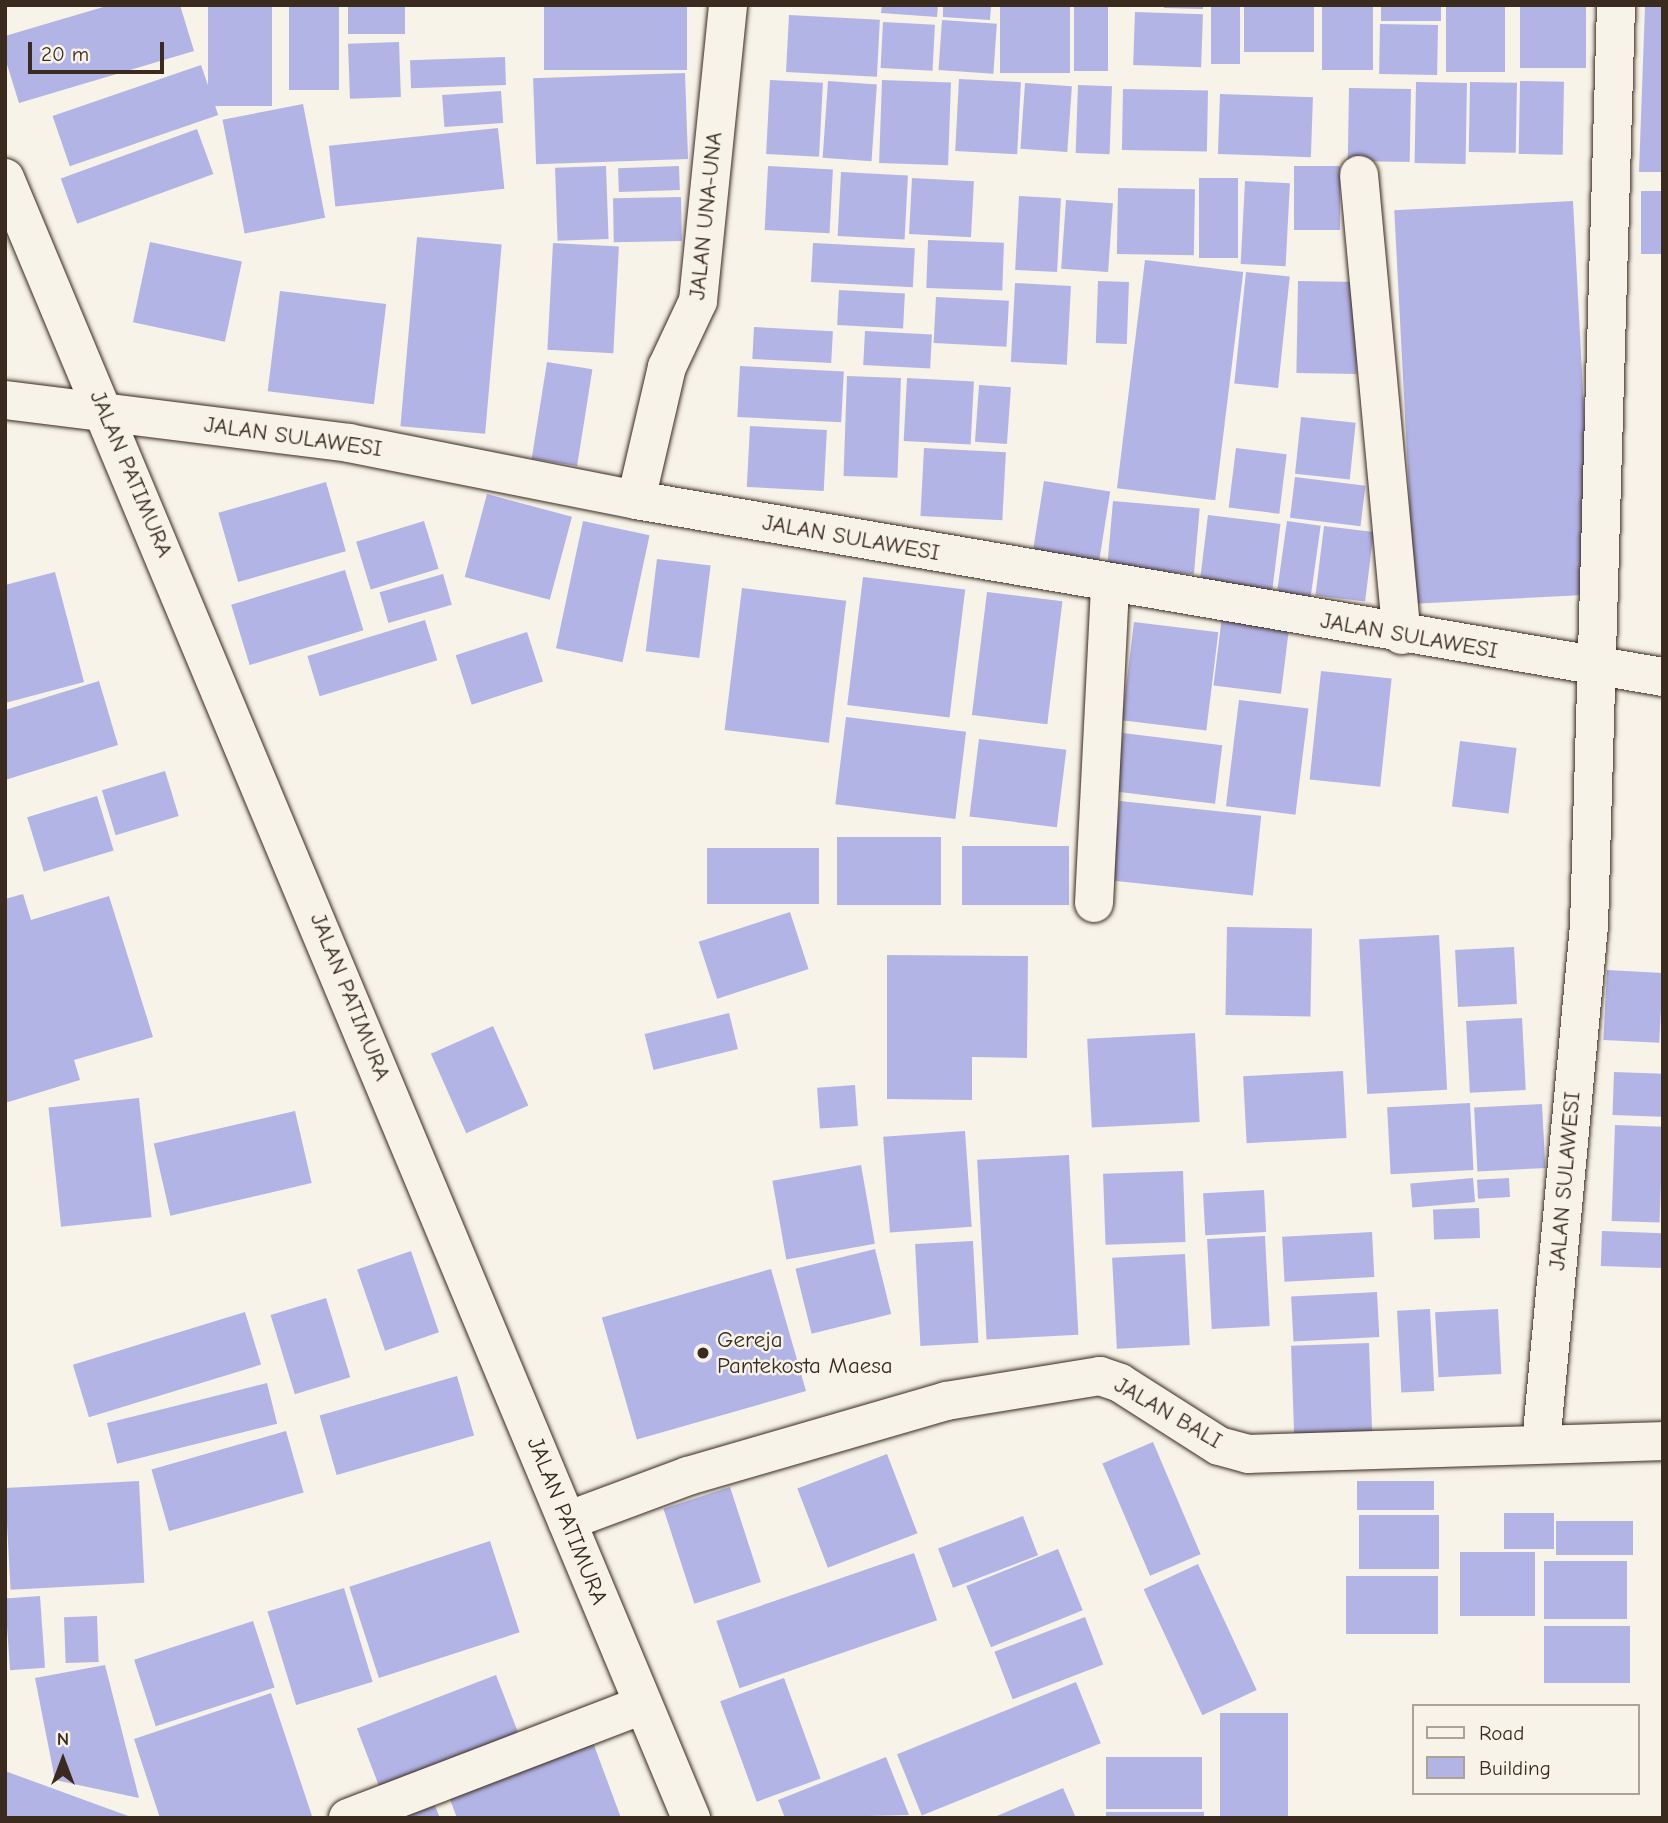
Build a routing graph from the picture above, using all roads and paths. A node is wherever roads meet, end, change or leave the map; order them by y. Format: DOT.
graph roads {
  1 [pos="728,5"];
  2 [pos="1616,5"];
  3 [pos="1359,175"];
  4 [pos="5,178"];
  5 [pos="5,400"];
  6 [pos="104,410"];
  7 [pos="636,500"];
  8 [pos="1110,583"];
  9 [pos="1402,635"];
  10 [pos="1598,667"];
  11 [pos="1663,677"];
  12 [pos="1094,903"];
  13 [pos="1663,1441"];
  14 [pos="1541,1444"];
  15 [pos="567,1521"];
  16 [pos="643,1705"];
  17 [pos="348,1818"];
  18 [pos="691,1818"];
  1 -- 7 [label="street, JALAN UNA-UNA"];
  2 -- 10 [label="street, JALAN SULAWESI"];
  3 -- 9 [label="street"];
  4 -- 6 [label="street, JALAN PATIMURA"];
  5 -- 6 [label="street, JALAN SULAWESI"];
  6 -- 7 [label="street, JALAN SULAWESI"];
  6 -- 15 [label="street, JALAN PATIMURA"];
  7 -- 8 [label="street, JALAN SULAWESI"];
  8 -- 9 [label="street, JALAN SULAWESI"];
  8 -- 12 [label="street"];
  9 -- 10 [label="street, JALAN SULAWESI"];
  10 -- 11 [label="street, JALAN SULAWESI"];
  10 -- 14 [label="street, JALAN SULAWESI"];
  13 -- 14 [label="street, JALAN BALI"];
  14 -- 15 [label="street, JALAN BALI"];
  15 -- 16 [label="street, JALAN PATIMURA"];
  16 -- 17 [label="street"];
  16 -- 18 [label="street, JALAN PATIMURA"];
}
